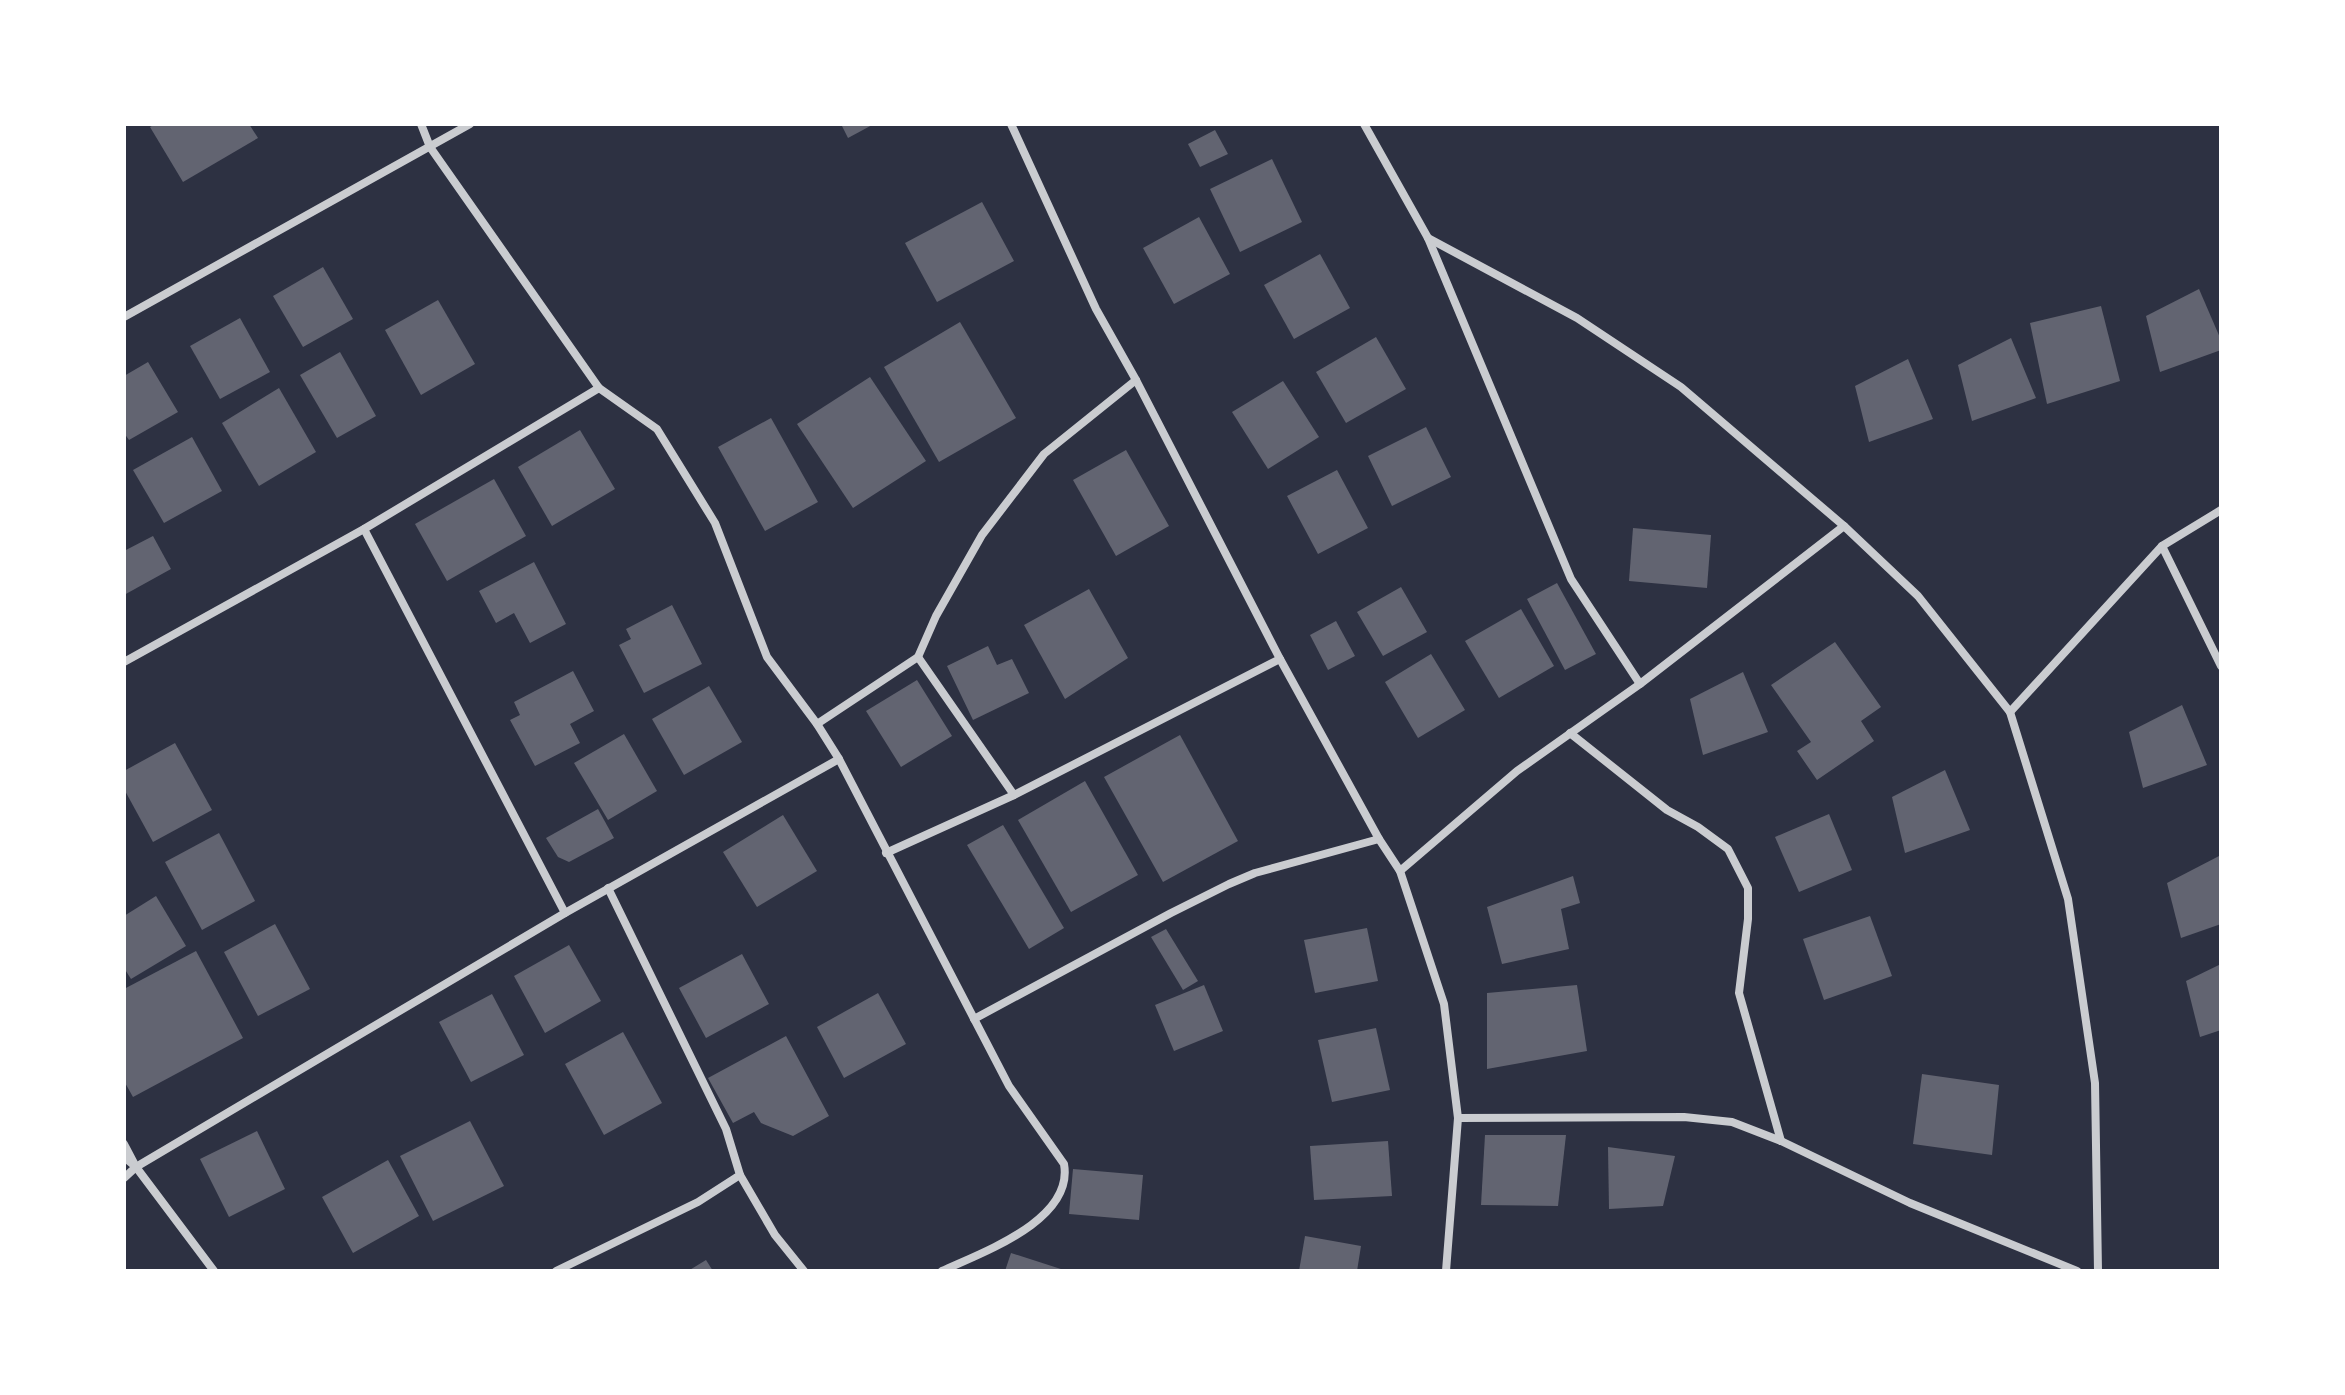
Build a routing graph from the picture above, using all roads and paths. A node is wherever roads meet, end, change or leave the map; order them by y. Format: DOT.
graph roads {
  1 [pos="421,124"];
  2 [pos="470,124"];
  3 [pos="1011,124"];
  4 [pos="1364,124"];
  5 [pos="430,147"];
  6 [pos="1428,238"];
  7 [pos="124,317"];
  8 [pos="1136,380"];
  9 [pos="599,388"];
  10 [pos="2221,510"];
  11 [pos="1844,526"];
  12 [pos="364,529"];
  13 [pos="2162,546"];
  14 [pos="918,657"];
  15 [pos="1280,659"];
  16 [pos="124,662"];
  17 [pos="2221,666"];
  18 [pos="1640,684"];
  19 [pos="2010,712"];
  20 [pos="817,724"];
  21 [pos="1570,733"];
  22 [pos="839,759"];
  23 [pos="1014,795"];
  24 [pos="1379,839"];
  25 [pos="886,853"];
  26 [pos="1400,871"];
  27 [pos="608,888"];
  28 [pos="565,913"];
  29 [pos="974,1019"];
  30 [pos="1458,1118"];
  31 [pos="1781,1141"];
  32 [pos="124,1144"];
  33 [pos="124,1157"];
  34 [pos="136,1167"];
  35 [pos="740,1175"];
  36 [pos="124,1178"];
  37 [pos="214,1271"];
  38 [pos="556,1271"];
  39 [pos="804,1271"];
  40 [pos="942,1271"];
  41 [pos="1446,1271"];
  42 [pos="2077,1271"];
  43 [pos="2098,1271"];
  1 -- 5 [label="street"];
  2 -- 5 [label="street"];
  3 -- 8 [label="street"];
  4 -- 6 [label="street"];
  5 -- 7 [label="street"];
  5 -- 9 [label="street"];
  6 -- 11 [label="street"];
  6 -- 18 [label="street"];
  8 -- 14 [label="street"];
  8 -- 15 [label="street"];
  9 -- 12 [label="street"];
  9 -- 20 [label="street"];
  10 -- 13 [label="street"];
  11 -- 18 [label="street"];
  11 -- 19 [label="street"];
  12 -- 16 [label="street"];
  12 -- 28 [label="street"];
  13 -- 17 [label="street"];
  13 -- 19 [label="street"];
  14 -- 20 [label="street"];
  14 -- 23 [label="street"];
  15 -- 23 [label="street"];
  15 -- 24 [label="street"];
  18 -- 21 [label="street"];
  19 -- 43 [label="street"];
  20 -- 22 [label="street"];
  21 -- 26 [label="street"];
  21 -- 31 [label="street"];
  22 -- 25 [label="street"];
  22 -- 27 [label="street"];
  23 -- 25 [label="street"];
  24 -- 26 [label="street"];
  24 -- 29 [label="street"];
  25 -- 29 [label="street"];
  26 -- 30 [label="street"];
  27 -- 28 [label="street"];
  27 -- 35 [label="street"];
  28 -- 34 [label="street"];
  29 -- 40 [label="street"];
  30 -- 31 [label="street"];
  30 -- 41 [label="street"];
  31 -- 42 [label="street"];
  32 -- 34 [label="street"];
  33 -- 34 [label="street"];
  34 -- 36 [label="street"];
  34 -- 37 [label="street"];
  35 -- 38 [label="street"];
  35 -- 39 [label="street"];
}
